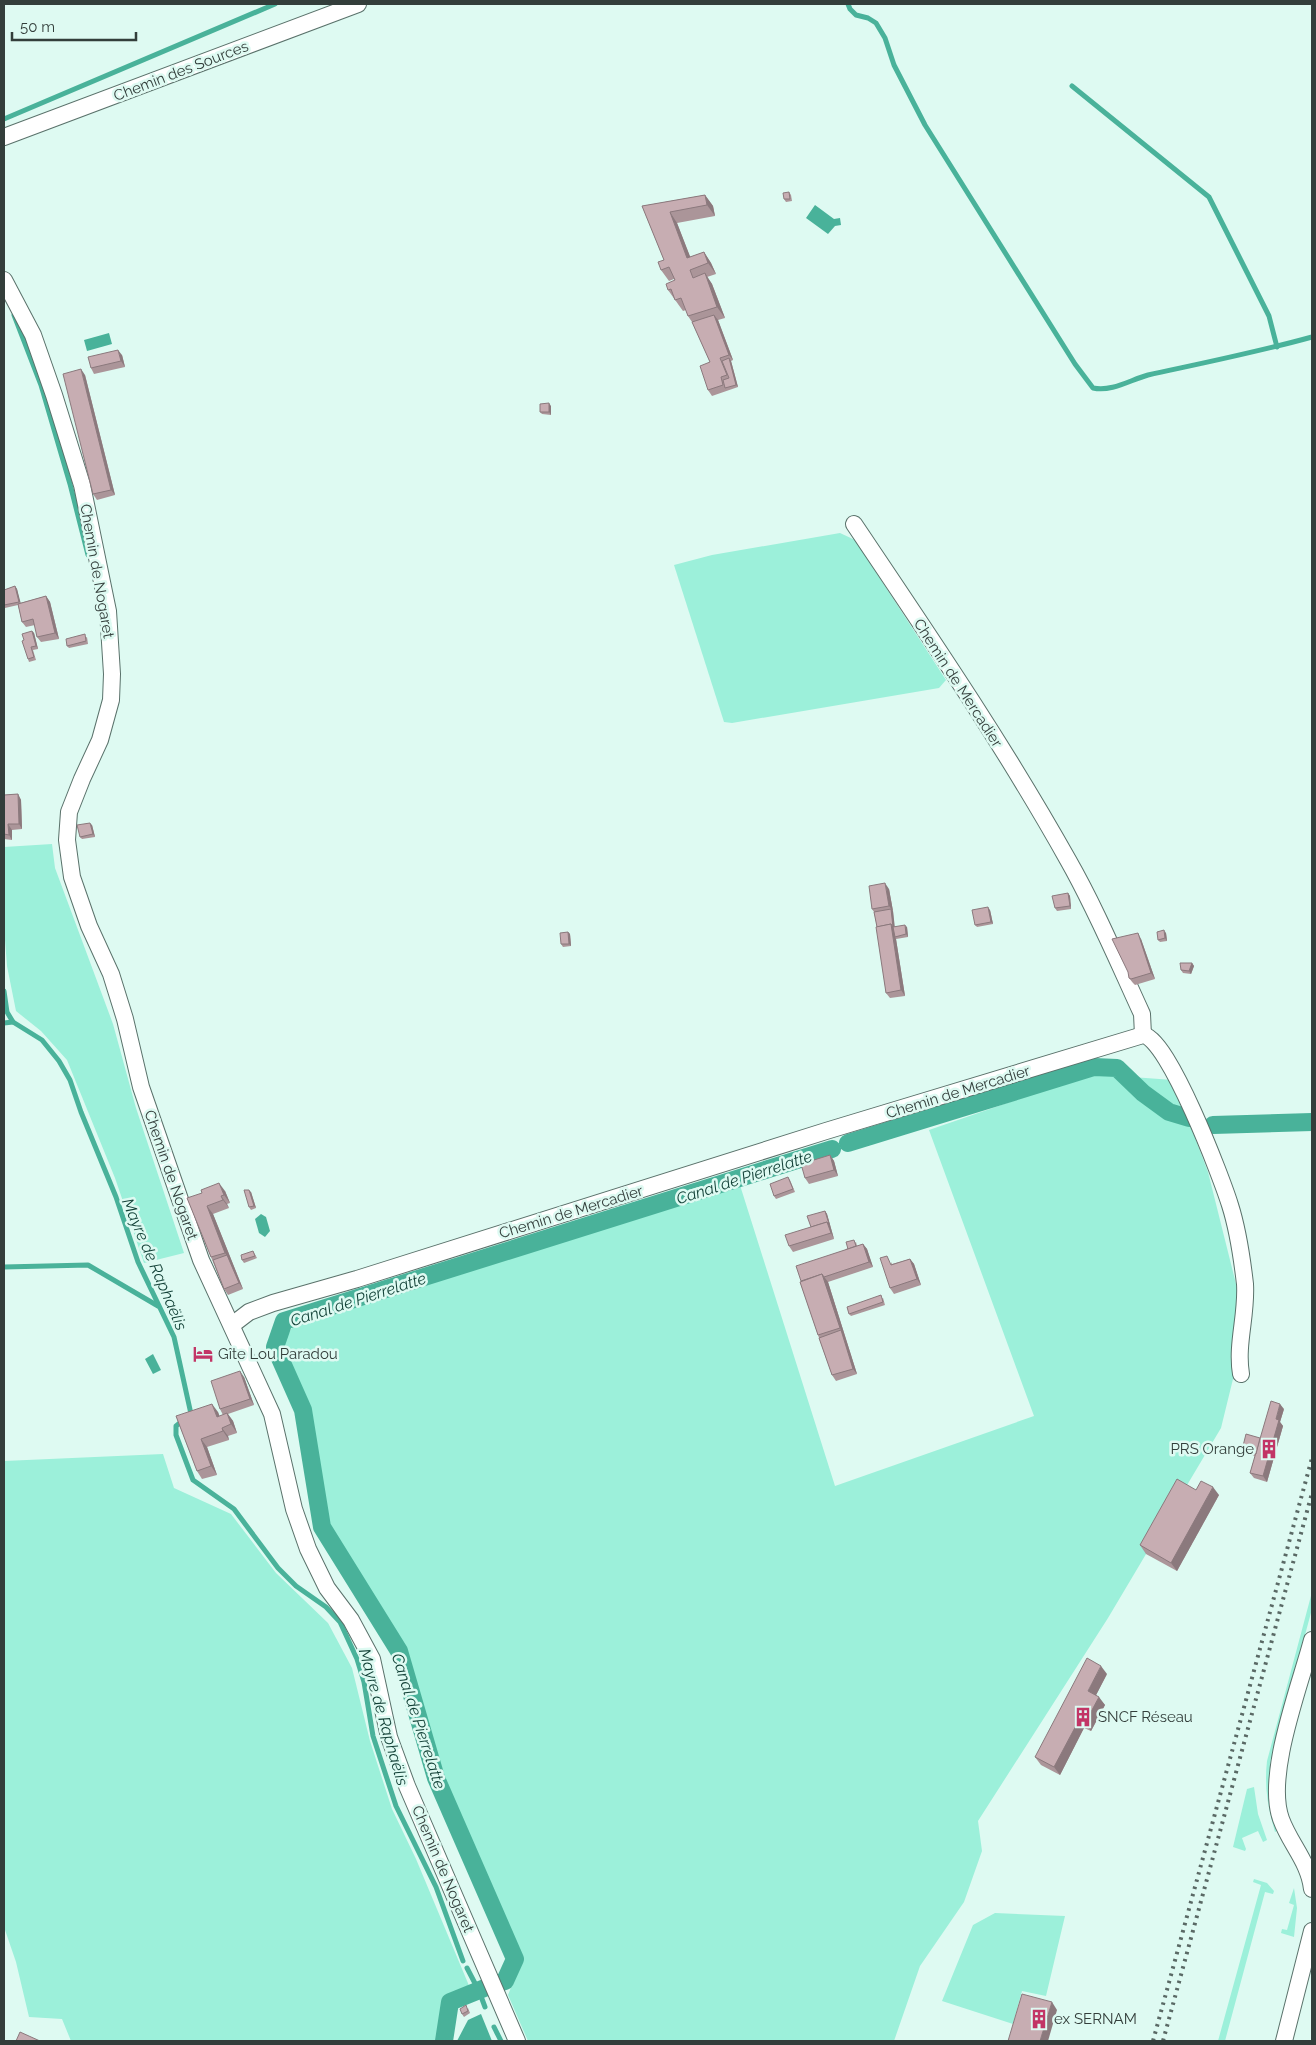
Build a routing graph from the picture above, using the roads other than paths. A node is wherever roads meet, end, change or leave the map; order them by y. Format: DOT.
graph roads {
  1 [pos="358,4"];
  2 [pos="4,137"];
  3 [pos="4,280"];
  4 [pos="854,524"];
  5 [pos="1144,1035"];
  6 [pos="232,1325"];
  7 [pos="1241,1374"];
  8 [pos="1312,1640"];
  9 [pos="1312,1889"];
  10 [pos="1312,1930"];
  11 [pos="517,2041"];
  12 [pos="1284,2041"];
  1 -- 2 [label="street, Chemin des Sources"];
  3 -- 6 [label="street, Chemin de Nogaret"];
  4 -- 5 [label="street, Chemin de Mercadier"];
  5 -- 6 [label="street, Chemin de Mercadier"];
  5 -- 7 [label="street"];
  6 -- 11 [label="street, Chemin de Nogaret"];
  8 -- 9 [label="street"];
  10 -- 12 [label="street"];
}
